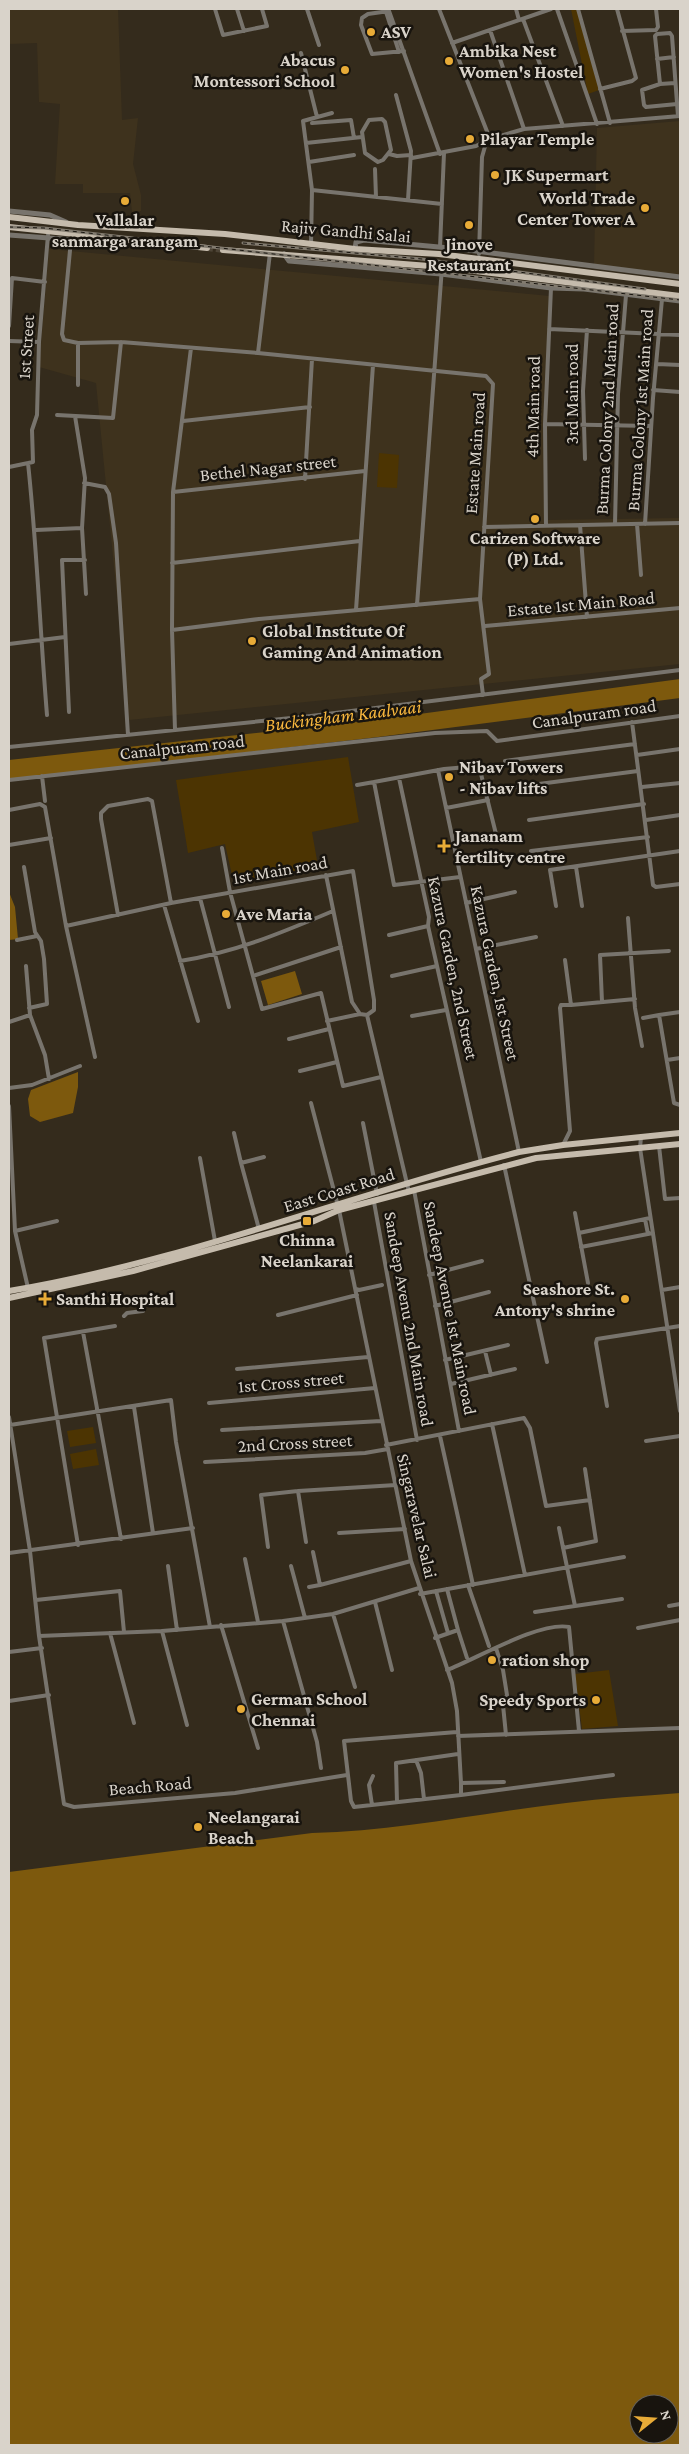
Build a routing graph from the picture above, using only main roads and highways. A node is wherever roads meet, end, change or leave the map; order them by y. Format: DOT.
graph roads {
  1 [pos="9,217"];
  2 [pos="9,227"];
  3 [pos="140,228"];
  4 [pos="139,240"];
  5 [pos="207,248"];
  6 [pos="223,250"];
  7 [pos="620,276"];
  8 [pos="680,284"];
  9 [pos="618,288"];
  10 [pos="680,296"];
  11 [pos="680,1132"];
  12 [pos="680,1144"];
  13 [pos="338,1208"];
  14 [pos="9,1291"];
  15 [pos="9,1298"];
  1 -- 3 [label="main road, Rajiv Gandhi Salai"];
  2 -- 4 [label="main road"];
  3 -- 4 [label="main road"];
  3 -- 7 [label="main road, Rajiv Gandhi Salai"];
  4 -- 5 [label="main road"];
  6 -- 9 [label="main road, Rajiv Gandhi Salai"];
  7 -- 8 [label="main road, Rajiv Gandhi Salai"];
  7 -- 9 [label="main road"];
  9 -- 10 [label="main road, Rajiv Gandhi Salai"];
  11 -- 13 [label="main road, East Coast Road"];
  12 -- 13 [label="main road, East Coast Road"];
  13 -- 14 [label="main road, East Coast Road"];
  13 -- 15 [label="main road, East Coast Road"];
}
